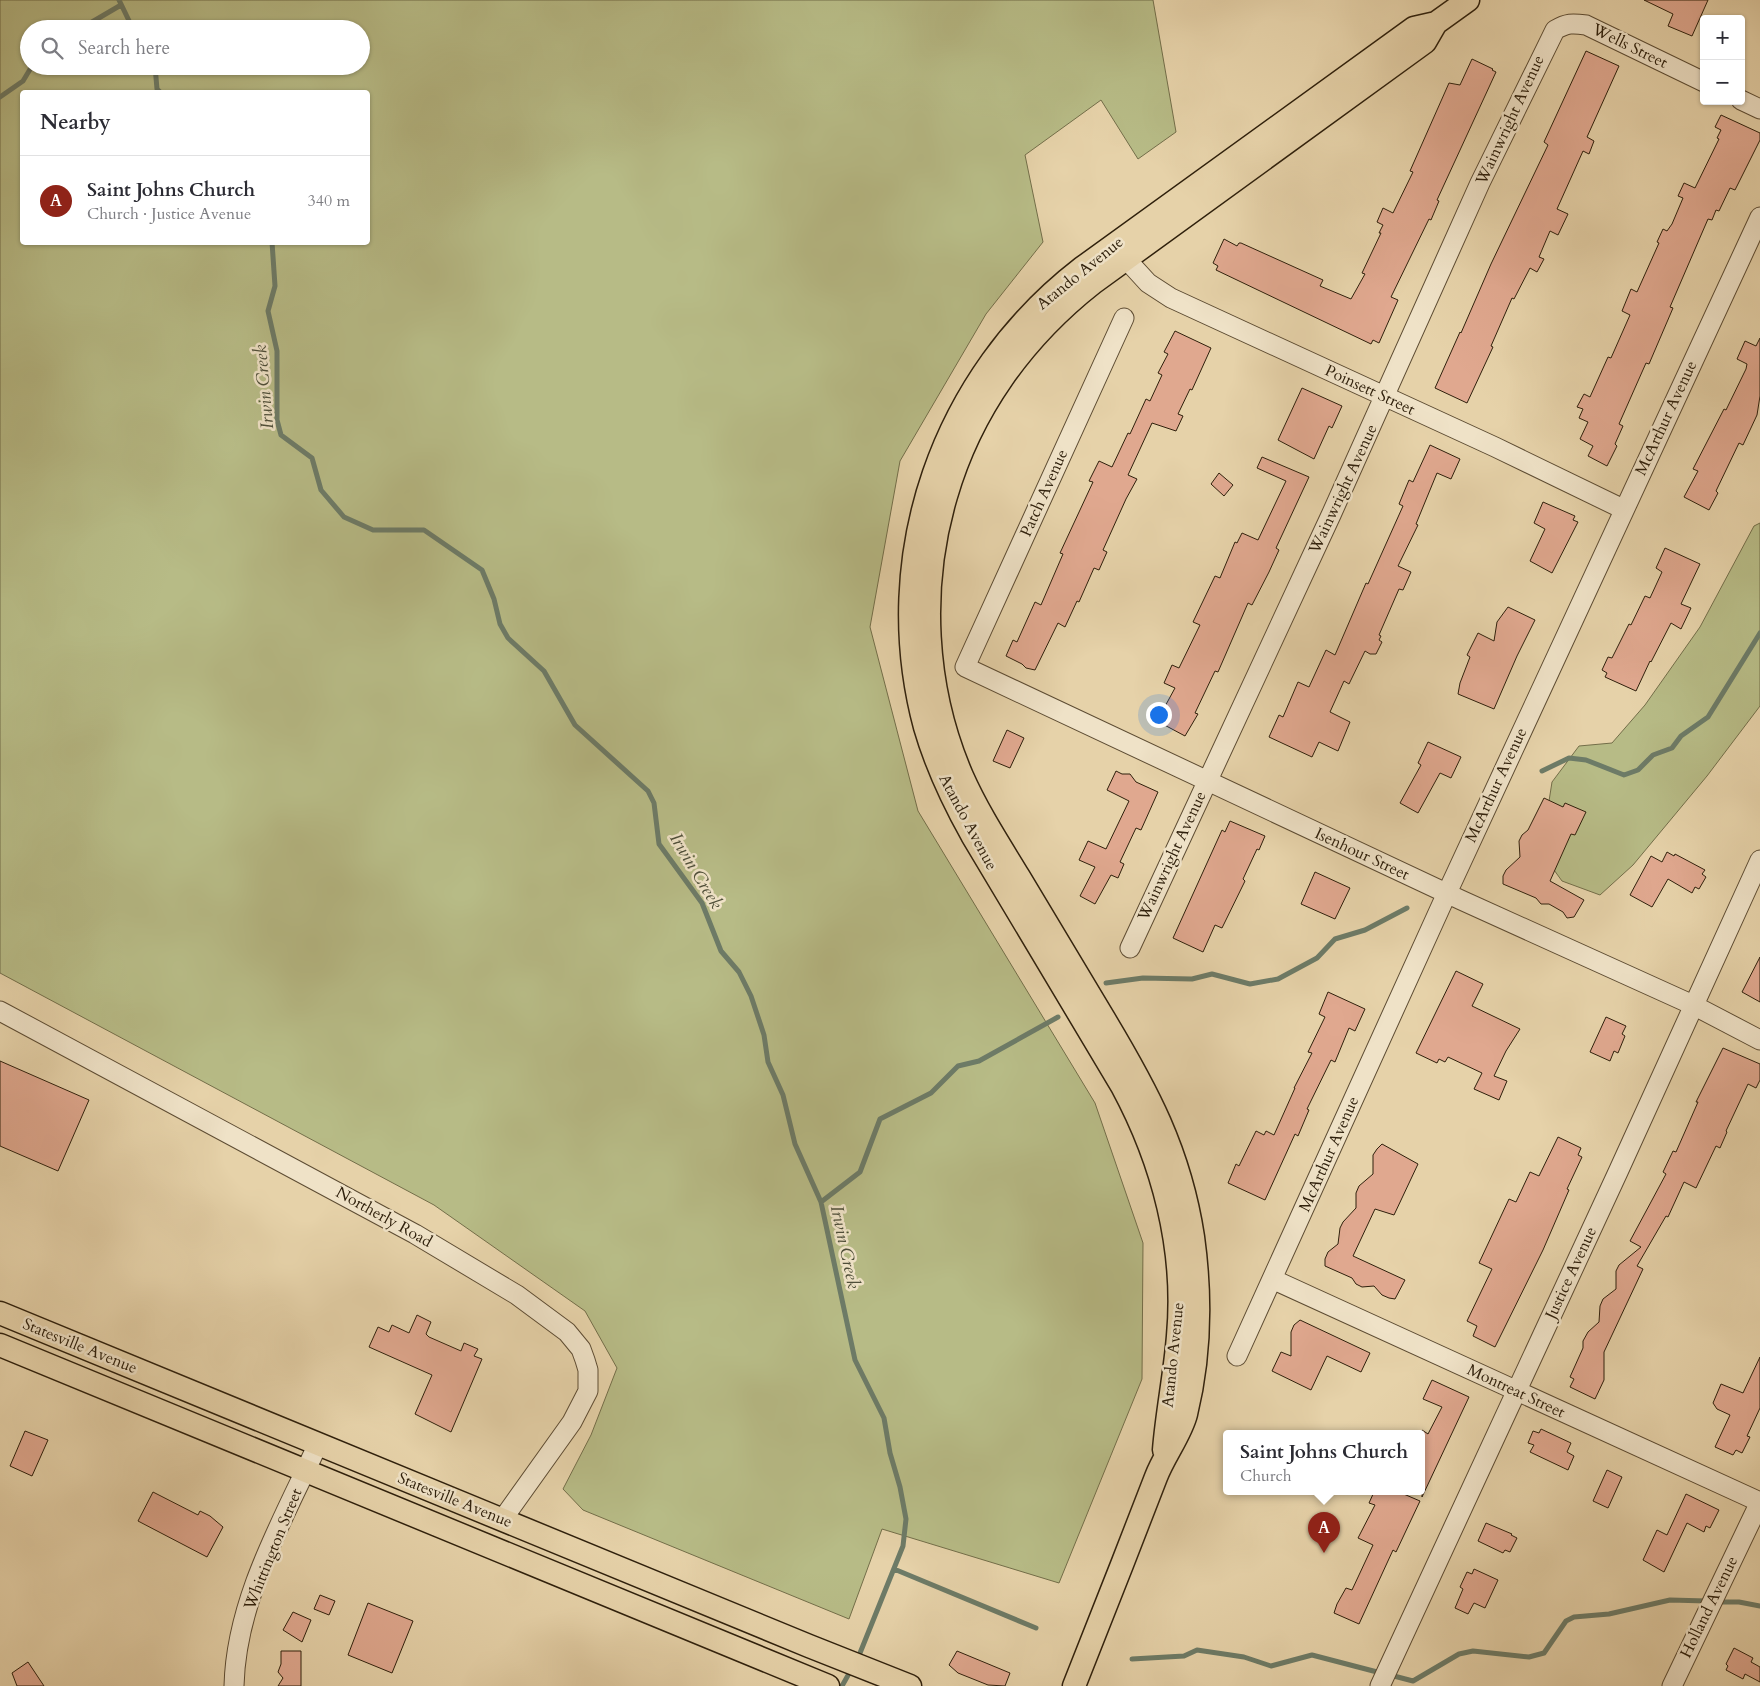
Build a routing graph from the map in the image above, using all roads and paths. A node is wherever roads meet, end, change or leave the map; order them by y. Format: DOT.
graph roads {
  1 [pos="1468,0"];
  2 [pos="1436,23"];
  3 [pos="1555,30"];
  4 [pos="1700,80"];
  5 [pos="1745,102"];
  6 [pos="1760,109"];
  7 [pos="1760,217"];
  8 [pos="1126,260"];
  9 [pos="1124,318"];
  10 [pos="1385,396"];
  11 [pos="1623,509"];
  12 [pos="965,667"];
  13 [pos="1207,781"];
  14 [pos="1760,860"];
  15 [pos="1446,893"];
  16 [pos="1130,948"];
  17 [pos="1693,1005"];
  18 [pos="0,1010"];
  19 [pos="1760,1040"];
  20 [pos="1272,1279"];
  21 [pos="0,1313"];
  22 [pos="0,1345"];
  23 [pos="1237,1356"];
  24 [pos="1516,1391"];
  25 [pos="318,1444"];
  26 [pos="1162,1461"];
  27 [pos="305,1471"];
  28 [pos="1760,1502"];
  29 [pos="502,1520"];
  30 [pos="1382,1682"];
  31 [pos="902,1683"];
  32 [pos="234,1686"];
  33 [pos="828,1686"];
  34 [pos="1074,1686"];
  35 [pos="1672,1686"];
  1 -- 2 [label="main road, Atando Avenue"];
  2 -- 8 [label="main road, Atando Avenue"];
  2 -- 26 [label="main road, Atando Avenue"];
  3 -- 4 [label="street, Wells Street"];
  3 -- 10 [label="street, Wainwright Avenue"];
  5 -- 6 [label="street"];
  7 -- 11 [label="street, McArthur Avenue"];
  8 -- 10 [label="street, Poinsett Street"];
  8 -- 26 [label="main road, Atando Avenue"];
  9 -- 12 [label="street, Patch Avenue"];
  10 -- 11 [label="street, Poinsett Street"];
  10 -- 13 [label="street, Wainwright Avenue"];
  11 -- 15 [label="street, McArthur Avenue"];
  12 -- 13 [label="street, Isenhour Street"];
  13 -- 15 [label="street, Isenhour Street"];
  13 -- 16 [label="street, Wainwright Avenue"];
  14 -- 17 [label="street, Justice Avenue"];
  15 -- 17 [label="street, Isenhour Street"];
  15 -- 20 [label="street, McArthur Avenue"];
  17 -- 19 [label="street, Isenhour Street"];
  17 -- 24 [label="street, Justice Avenue"];
  18 -- 29 [label="street, Northerly Road"];
  20 -- 23 [label="street, McArthur Avenue"];
  20 -- 24 [label="street, Montreat Street"];
  21 -- 25 [label="main road, Statesville Avenue"];
  22 -- 27 [label="main road, Statesville Avenue"];
  24 -- 28 [label="street, Montreat Street"];
  24 -- 30 [label="street, Justice Avenue"];
  25 -- 27 [label="street, Whittington Street"];
  25 -- 29 [label="main road, Statesville Avenue"];
  26 -- 34 [label="main road, Atando Avenue"];
  27 -- 32 [label="street, Whittington Street"];
  27 -- 33 [label="main road, Statesville Avenue"];
  28 -- 35 [label="street, Holland Avenue"];
  29 -- 31 [label="main road, Statesville Avenue"];
}
